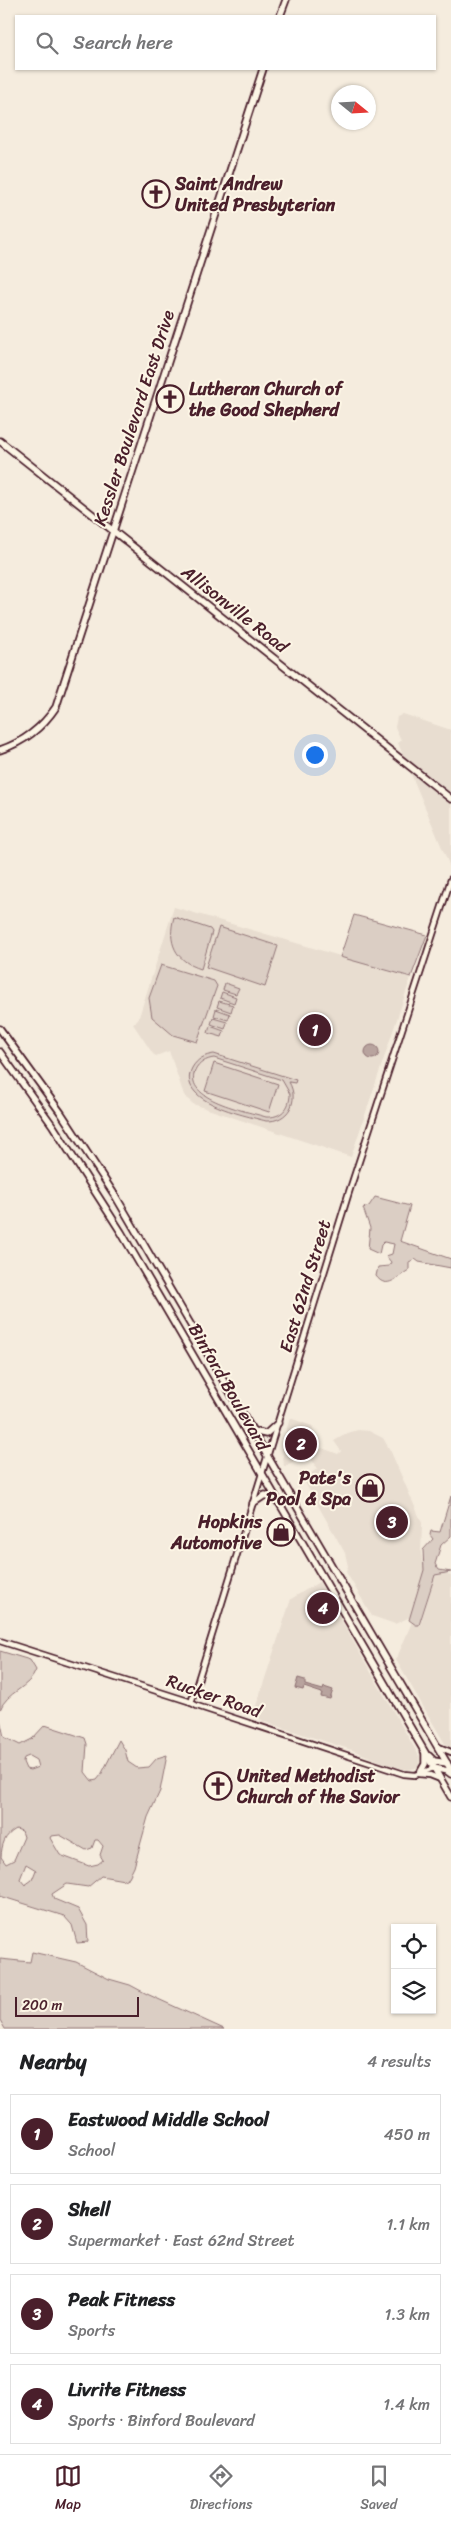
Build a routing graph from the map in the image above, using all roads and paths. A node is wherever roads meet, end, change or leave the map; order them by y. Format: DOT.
graph roads {
  1 [pos="286,0"];
  2 [pos="280,15"];
  3 [pos="263,70"];
  4 [pos="0,441"];
  5 [pos="113,532"];
  6 [pos="0,750"];
  7 [pos="451,799"];
  8 [pos="451,880"];
  9 [pos="0,1028"];
  10 [pos="0,1052"];
  11 [pos="278,1423"];
  12 [pos="253,1431"];
  13 [pos="268,1456"];
  14 [pos="262,1473"];
  15 [pos="253,1503"];
  16 [pos="281,1505"];
  17 [pos="0,1641"];
  18 [pos="192,1703"];
  19 [pos="438,1747"];
  20 [pos="424,1752"];
  21 [pos="451,1752"];
  22 [pos="449,1762"];
  23 [pos="434,1768"];
  24 [pos="451,1770"];
  25 [pos="420,1773"];
  26 [pos="451,1774"];
  27 [pos="440,1779"];
  28 [pos="451,1797"];
  1 -- 2 [label="main road"];
  3 -- 5 [label="main road, Kessler Boulevard East Drive"];
  4 -- 5 [label="main road, Allisonville Road"];
  5 -- 6 [label="main road, Kessler Boulevard East Drive"];
  5 -- 7 [label="main road, Allisonville Road"];
  8 -- 11 [label="street, East 62nd Street"];
  9 -- 12 [label="main road, Binford Boulevard"];
  10 -- 14 [label="main road, Binford Boulevard"];
  11 -- 12 [label="main road"];
  11 -- 13 [label="street, East 62nd Street"];
  12 -- 13 [label="main road, Binford Boulevard"];
  13 -- 14 [label="street, East 62nd Street"];
  13 -- 19 [label="main road, Binford Boulevard"];
  14 -- 15 [label="street, East 62nd Street"];
  14 -- 16 [label="main road, Binford Boulevard"];
  15 -- 16 [label="main road"];
  15 -- 18 [label="street, East 62nd Street"];
  16 -- 20 [label="main road, Binford Boulevard"];
  17 -- 18 [label="street, Rucker Road"];
  18 -- 25 [label="street, Rucker Road"];
  19 -- 21 [label="street"];
  19 -- 22 [label="main road, Binford Boulevard"];
  20 -- 22 [label="main road"];
  20 -- 23 [label="main road, Binford Boulevard"];
  20 -- 25 [label="main road"];
  22 -- 24 [label="main road, Binford Boulevard"];
  23 -- 25 [label="street, Rucker Road"];
  23 -- 26 [label="main road"];
  23 -- 27 [label="main road, Binford Boulevard"];
  25 -- 27 [label="street, Rucker Road"];
  27 -- 28 [label="main road, Binford Boulevard"];
}
